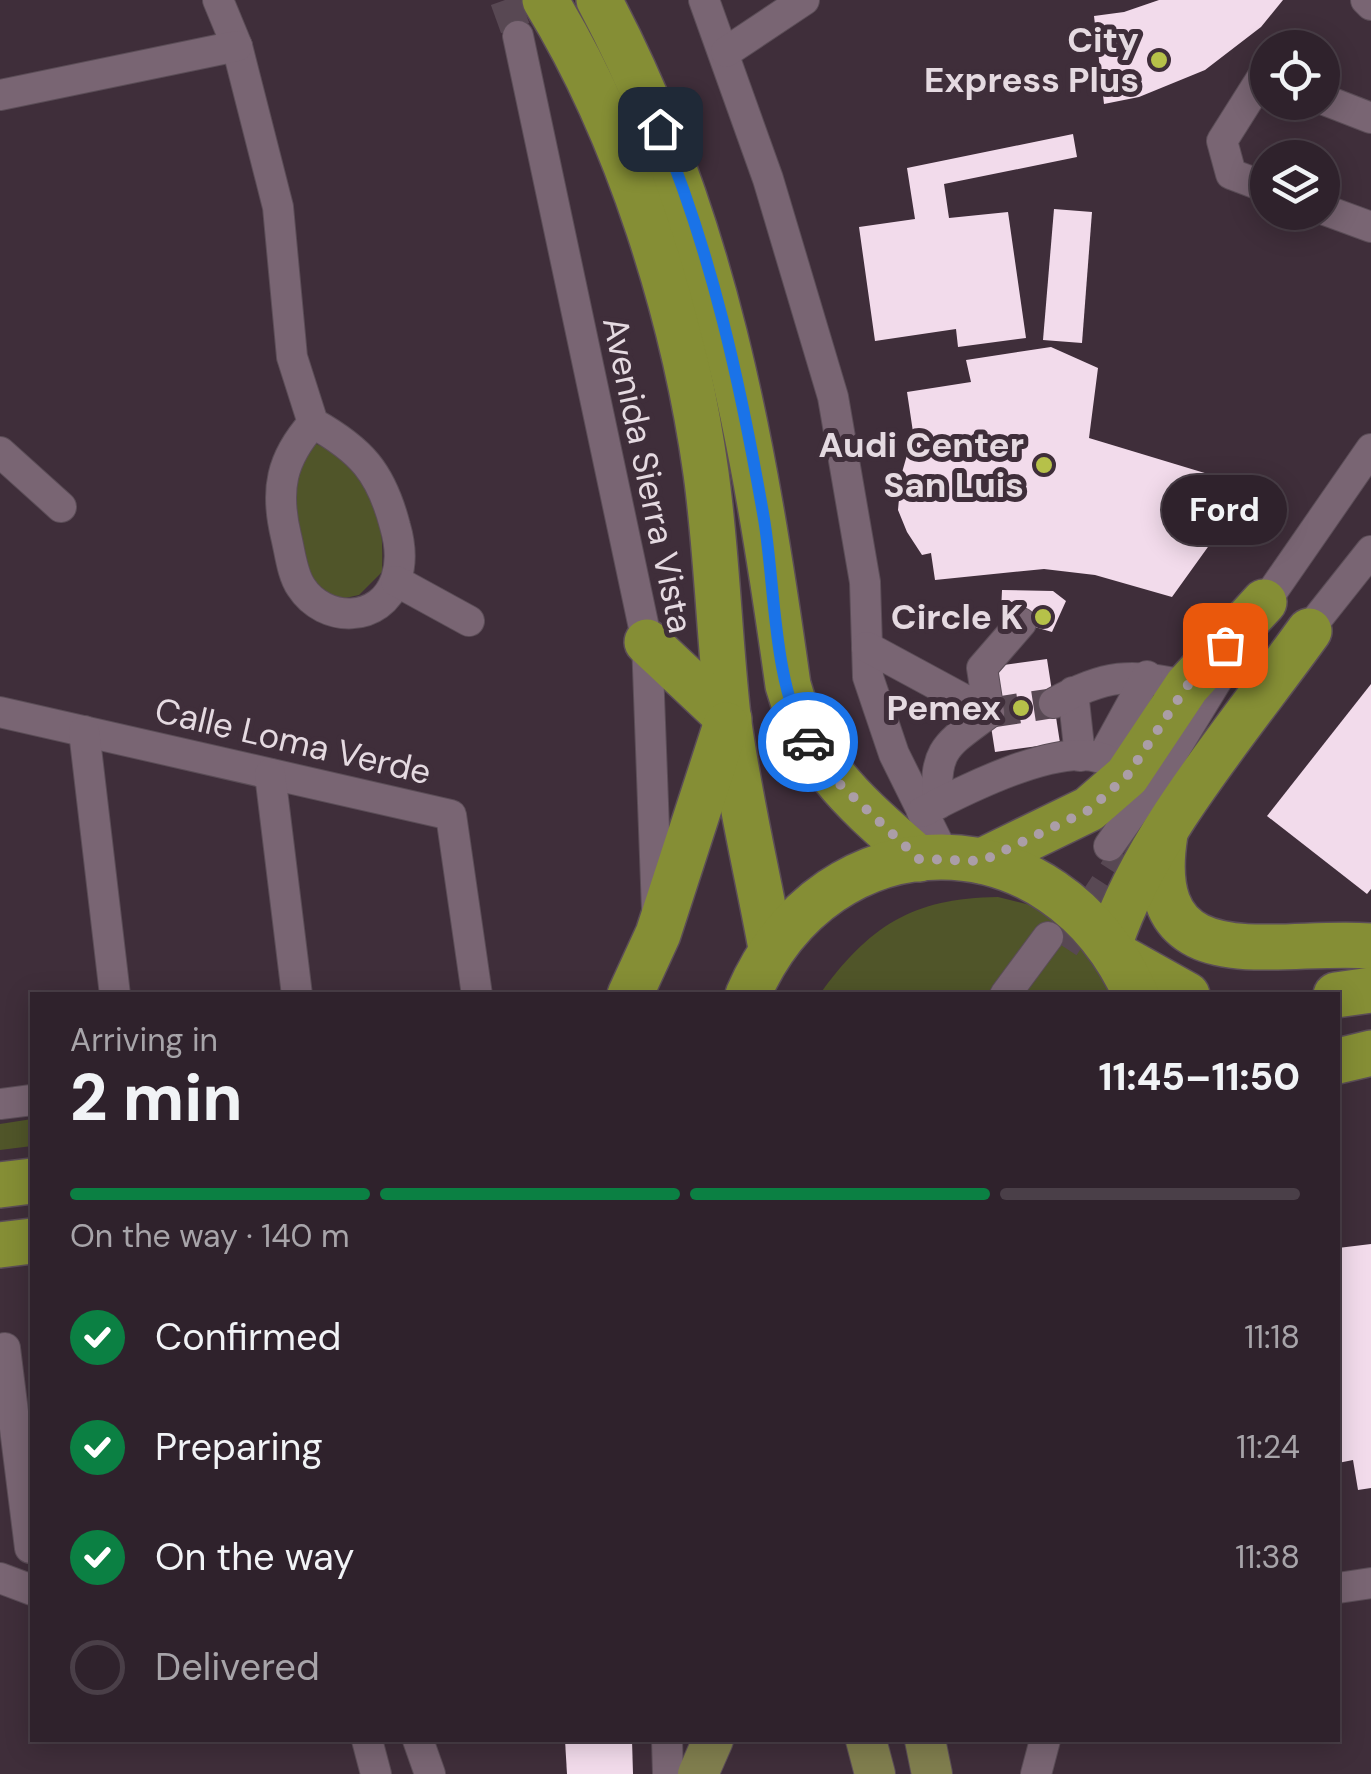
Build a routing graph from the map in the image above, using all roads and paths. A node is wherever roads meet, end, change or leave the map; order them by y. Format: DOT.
graph roads {
  1 [pos="218,0"];
  2 [pos="545,0"];
  3 [pos="599,0"];
  4 [pos="704,0"];
  5 [pos="804,0"];
  6 [pos="518,36"];
  7 [pos="237,46"];
  8 [pos="726,52"];
  9 [pos="0,95"];
  10 [pos="1250,96"];
  11 [pos="1340,106"];
  12 [pos="1371,118"];
  13 [pos="1250,181"];
  14 [pos="1340,215"];
  15 [pos="1371,227"];
  16 [pos="312,424"];
  17 [pos="1371,449"];
  18 [pos="0,452"];
  19 [pos="61,506"];
  20 [pos="1371,552"];
  21 [pos="396,581"];
  22 [pos="1264,602"];
  23 [pos="470,621"];
  24 [pos="1021,622"];
  25 [pos="1309,631"];
  26 [pos="647,642"];
  27 [pos="867,647"];
  28 [pos="1167,681"];
  29 [pos="0,712"];
  30 [pos="989,712"];
  31 [pos="728,719"];
  32 [pos="84,731"];
  33 [pos="1103,763"];
  34 [pos="270,774"];
  35 [pos="930,808"];
  36 [pos="1165,832"];
  37 [pos="949,859"];
  38 [pos="658,934"];
  39 [pos="1371,946"];
  40 [pos="771,948"];
  41 [pos="1122,965"];
  42 [pos="1371,990"];
  43 [pos="115,992"];
  44 [pos="298,992"];
  45 [pos="477,992"];
  46 [pos="631,992"];
  47 [pos="749,992"];
  48 [pos="1008,992"];
  49 [pos="1031,992"];
  50 [pos="1180,992"];
  51 [pos="1340,994"];
  52 [pos="1371,1053"];
  53 [pos="1340,1061"];
  54 [pos="30,1100"];
  55 [pos="0,1104"];
  56 [pos="30,1181"];
  57 [pos="0,1185"];
  58 [pos="30,1241"];
  59 [pos="0,1246"];
  60 [pos="0,1348"];
  61 [pos="11,1474"];
  62 [pos="0,1537"];
  63 [pos="30,1544"];
  64 [pos="30,1548"];
  65 [pos="0,1578"];
  66 [pos="1371,1583"];
  67 [pos="1340,1588"];
  68 [pos="30,1589"];
  69 [pos="368,1742"];
  70 [pos="419,1742"];
  71 [pos="667,1742"];
  72 [pos="712,1742"];
  73 [pos="867,1742"];
  74 [pos="925,1742"];
  75 [pos="1044,1742"];
  76 [pos="376,1774"];
  77 [pos="430,1774"];
  78 [pos="668,1774"];
  79 [pos="698,1774"];
  80 [pos="875,1774"];
  81 [pos="932,1774"];
  82 [pos="1036,1774"];
  1 -- 7 [label="street"];
  2 -- 31 [label="highway"];
  3 -- 37 [label="highway"];
  4 -- 8 [label="street"];
  5 -- 8 [label="street"];
  6 -- 26 [label="street, Avenida Sierra Vista"];
  7 -- 9 [label="street"];
  7 -- 16 [label="street"];
  8 -- 27 [label="street"];
  10 -- 13 [label="street"];
  11 -- 12 [label="street"];
  14 -- 15 [label="street"];
  16 -- 21 [label="street"];
  16 -- 21 [label="street"];
  17 -- 22 [label="street"];
  18 -- 19 [label="street"];
  20 -- 25 [label="street"];
  21 -- 23 [label="street"];
  22 -- 25 [label="street"];
  22 -- 28 [label="highway"];
  24 -- 30 [label="street"];
  25 -- 36 [label="highway"];
  26 -- 31 [label="highway"];
  26 -- 38 [label="street, Avenida Sierra Vista"];
  27 -- 30 [label="street"];
  27 -- 35 [label="street"];
  28 -- 33 [label="highway"];
  28 -- 33 [label="street"];
  29 -- 32 [label="street, Calle Loma Verde"];
  30 -- 35 [label="street"];
  31 -- 38 [label="highway"];
  31 -- 40 [label="highway"];
  32 -- 34 [label="street, Calle Loma Verde"];
  32 -- 43 [label="street"];
  33 -- 35 [label="street"];
  33 -- 37 [label="highway"];
  34 -- 44 [label="street"];
  34 -- 45 [label="street, Calle Loma Verde"];
  35 -- 37 [label="street"];
  36 -- 39 [label="highway"];
  36 -- 41 [label="highway"];
  37 -- 40 [label="highway"];
  37 -- 41 [label="highway"];
  38 -- 46 [label="highway"];
  40 -- 47 [label="highway"];
  41 -- 50 [label="highway"];
  42 -- 51 [label="highway"];
  48 -- 49 [label="street"];
  52 -- 53 [label="highway"];
  54 -- 55 [label="street"];
  56 -- 57 [label="highway"];
  58 -- 59 [label="highway"];
  60 -- 61 [label="street"];
  61 -- 63 [label="street"];
  62 -- 64 [label="street"];
  65 -- 68 [label="street"];
  66 -- 67 [label="street"];
  69 -- 76 [label="street"];
  70 -- 77 [label="street"];
  71 -- 78 [label="street"];
  72 -- 79 [label="main road"];
  73 -- 80 [label="main road"];
  74 -- 81 [label="main road"];
  75 -- 82 [label="street"];
}
